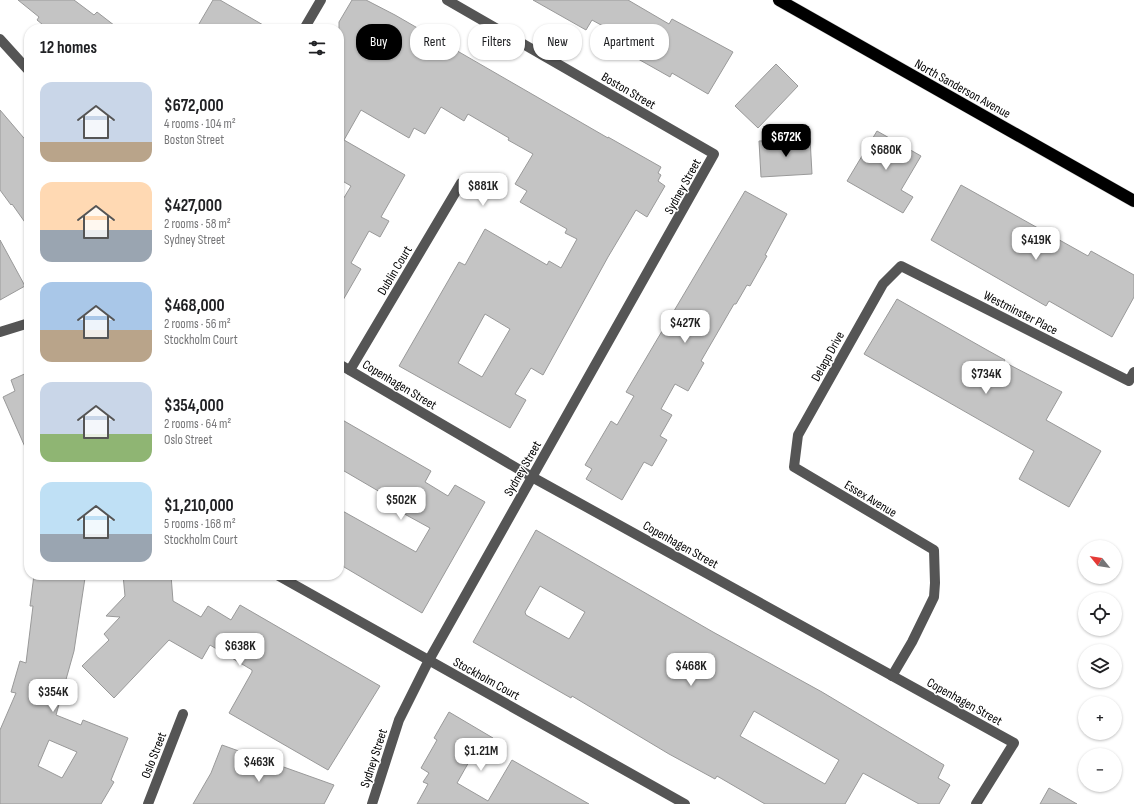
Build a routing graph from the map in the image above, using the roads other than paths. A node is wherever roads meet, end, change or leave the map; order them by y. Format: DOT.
graph roads {
  1 [pos="321,0"];
  2 [pos="447,0"];
  3 [pos="779,0"];
  4 [pos="307,24"];
  5 [pos="0,39"];
  6 [pos="24,65"];
  7 [pos="714,154"];
  8 [pos="461,183"];
  9 [pos="1134,201"];
  10 [pos="901,266"];
  11 [pos="24,325"];
  12 [pos="0,332"];
  13 [pos="344,367"];
  14 [pos="350,370"];
  15 [pos="1131,377"];
  16 [pos="794,467"];
  17 [pos="532,477"];
  18 [pos="286,580"];
  19 [pos="429,660"];
  20 [pos="892,676"];
  21 [pos="183,714"];
  22 [pos="148,804"];
  23 [pos="372,804"];
  24 [pos="685,804"];
  25 [pos="976,804"];
  1 -- 4 [label="street"];
  2 -- 7 [label="street, Boston Street"];
  3 -- 9 [label="highway, North Sanderson Avenue"];
  5 -- 6 [label="street"];
  7 -- 17 [label="street, Sydney Street"];
  8 -- 14 [label="street, Dublin Court"];
  10 -- 15 [label="street, Westminster Place"];
  10 -- 16 [label="street, Delapp Drive"];
  11 -- 12 [label="street"];
  13 -- 14 [label="street, Copenhagen Street"];
  14 -- 17 [label="street, Copenhagen Street"];
  16 -- 20 [label="street, Essex Avenue"];
  17 -- 19 [label="street, Sydney Street"];
  17 -- 20 [label="street, Copenhagen Street"];
  18 -- 19 [label="street, Stockholm Court"];
  19 -- 23 [label="street, Sydney Street"];
  19 -- 24 [label="street, Stockholm Court"];
  20 -- 25 [label="street, Copenhagen Street"];
  21 -- 22 [label="street, Oslo Street"];
}
